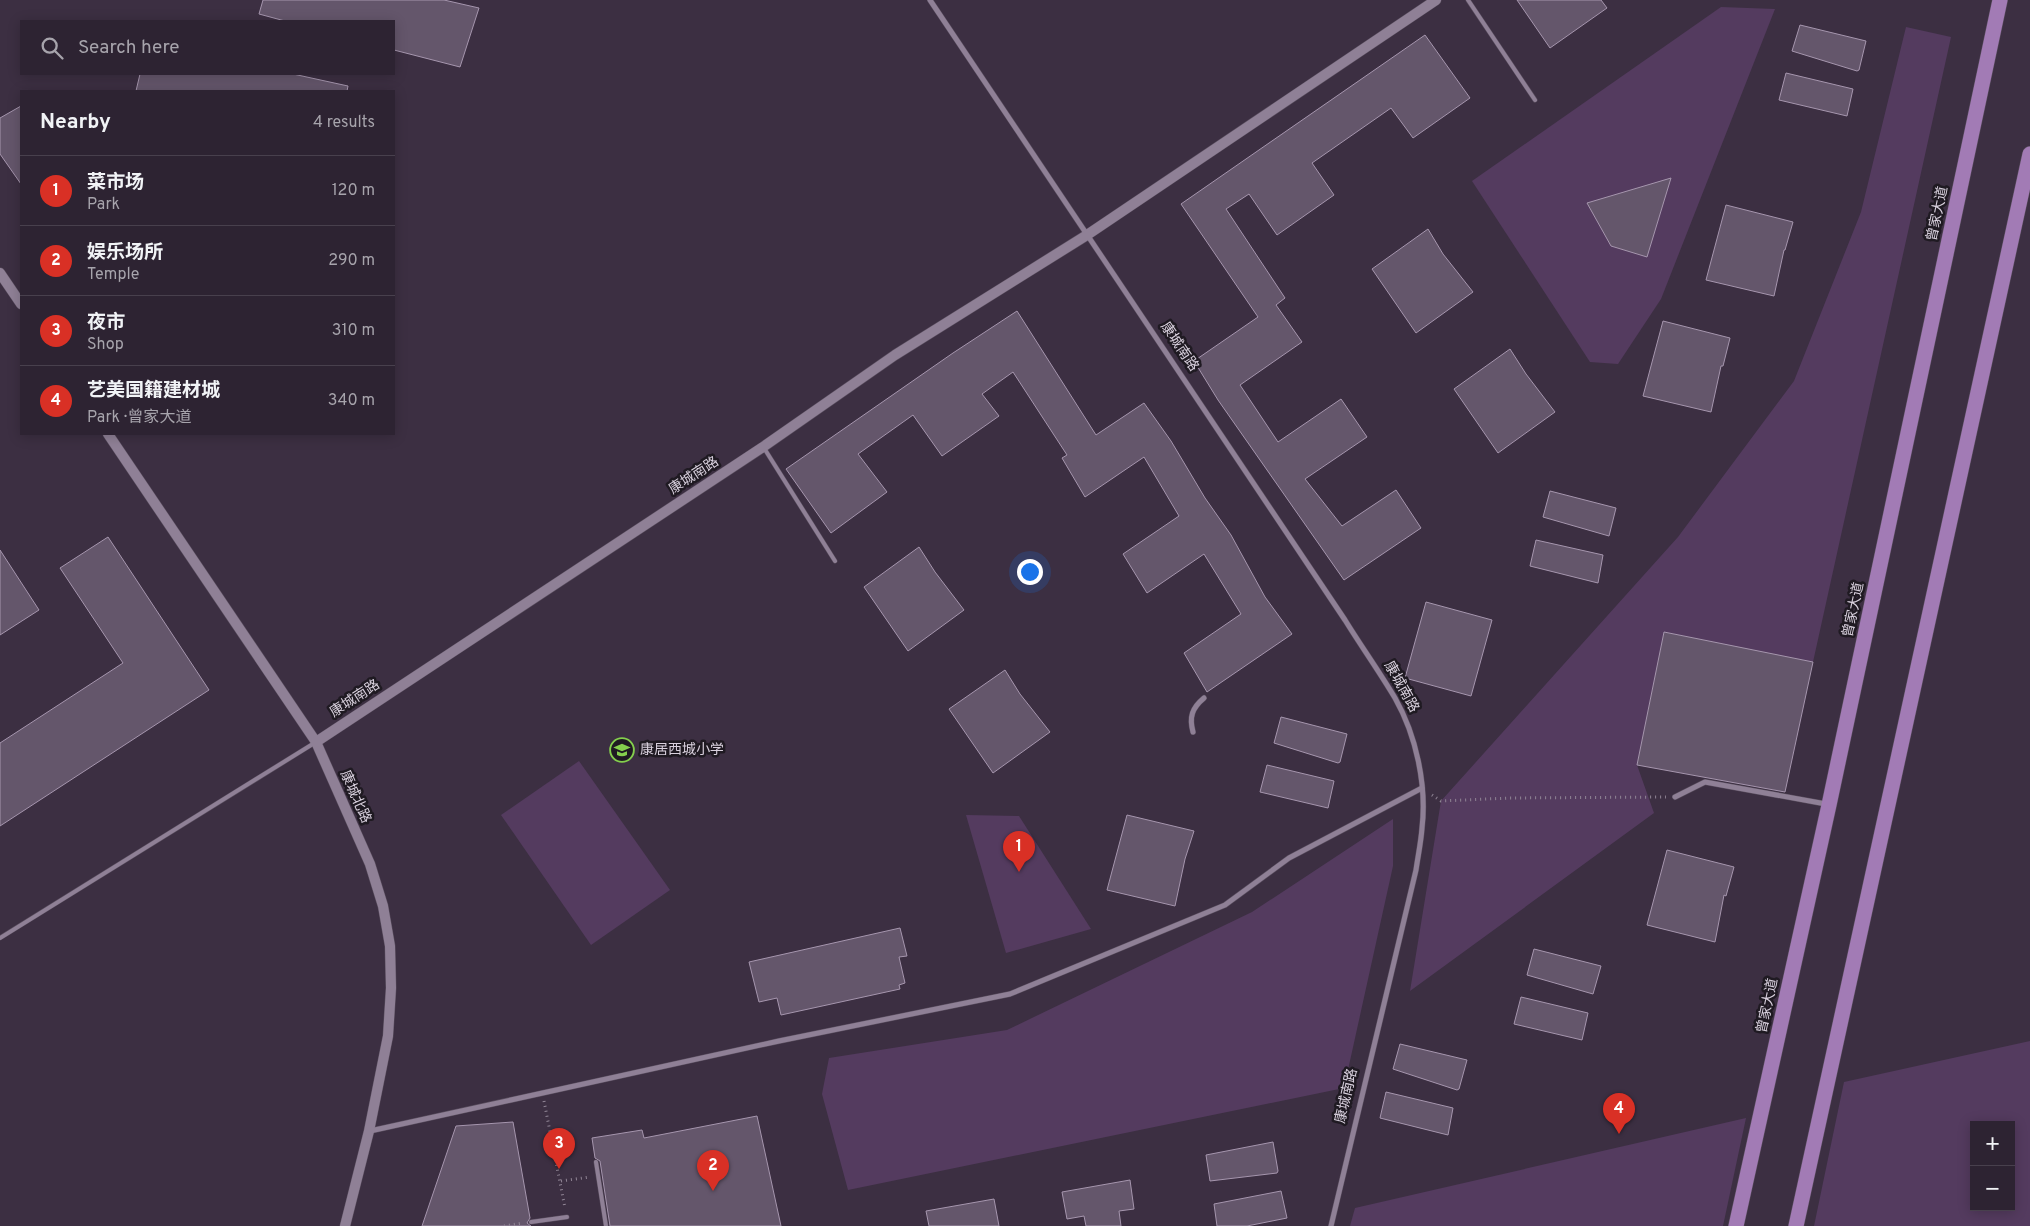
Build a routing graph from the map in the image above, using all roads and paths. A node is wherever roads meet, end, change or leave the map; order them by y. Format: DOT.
graph roads {
  1 [pos="930,0"];
  2 [pos="1436,0"];
  3 [pos="1468,0"];
  4 [pos="2000,0"];
  5 [pos="1535,100"];
  6 [pos="2030,154"];
  7 [pos="1087,235"];
  8 [pos="0,273"];
  9 [pos="20,303"];
  10 [pos="109,435"];
  11 [pos="763,447"];
  12 [pos="835,561"];
  13 [pos="1204,698"];
  14 [pos="1193,732"];
  15 [pos="316,742"];
  16 [pos="1422,788"];
  17 [pos="1674,797"];
  18 [pos="1829,805"];
  19 [pos="0,938"];
  20 [pos="543,1092"];
  21 [pos="368,1131"];
  22 [pos="596,1162"];
  23 [pos="598,1176"];
  24 [pos="561,1181"];
  25 [pos="566,1217"];
  26 [pos="530,1222"];
  27 [pos="345,1226"];
  28 [pos="504,1226"];
  29 [pos="606,1226"];
  30 [pos="1331,1226"];
  31 [pos="1736,1226"];
  32 [pos="1796,1226"];
  1 -- 7 [label="street"];
  2 -- 7 [label="street, 康城南路"];
  3 -- 5 [label="lane"];
  4 -- 18 [label="highway, 曾家大道"];
  6 -- 32 [label="highway"];
  7 -- 11 [label="street, 康城南路"];
  7 -- 16 [label="street, 康城南路"];
  8 -- 9 [label="street"];
  10 -- 15 [label="street, 康城北路"];
  11 -- 12 [label="lane"];
  11 -- 15 [label="street, 康城南路"];
  13 -- 14 [label="street"];
  15 -- 19 [label="lane"];
  15 -- 21 [label="street, 康城北路"];
  16 -- 17 [label="path"];
  16 -- 20 [label="street"];
  16 -- 30 [label="street, 康城南路"];
  17 -- 18 [label="street"];
  18 -- 31 [label="highway, 曾家大道"];
  20 -- 21 [label="street"];
  20 -- 24 [label="path"];
  21 -- 27 [label="street, 康城北路"];
  22 -- 23 [label="lane"];
  23 -- 24 [label="path"];
  23 -- 29 [label="lane"];
  24 -- 25 [label="path"];
  25 -- 26 [label="lane"];
  26 -- 28 [label="path"];
}
